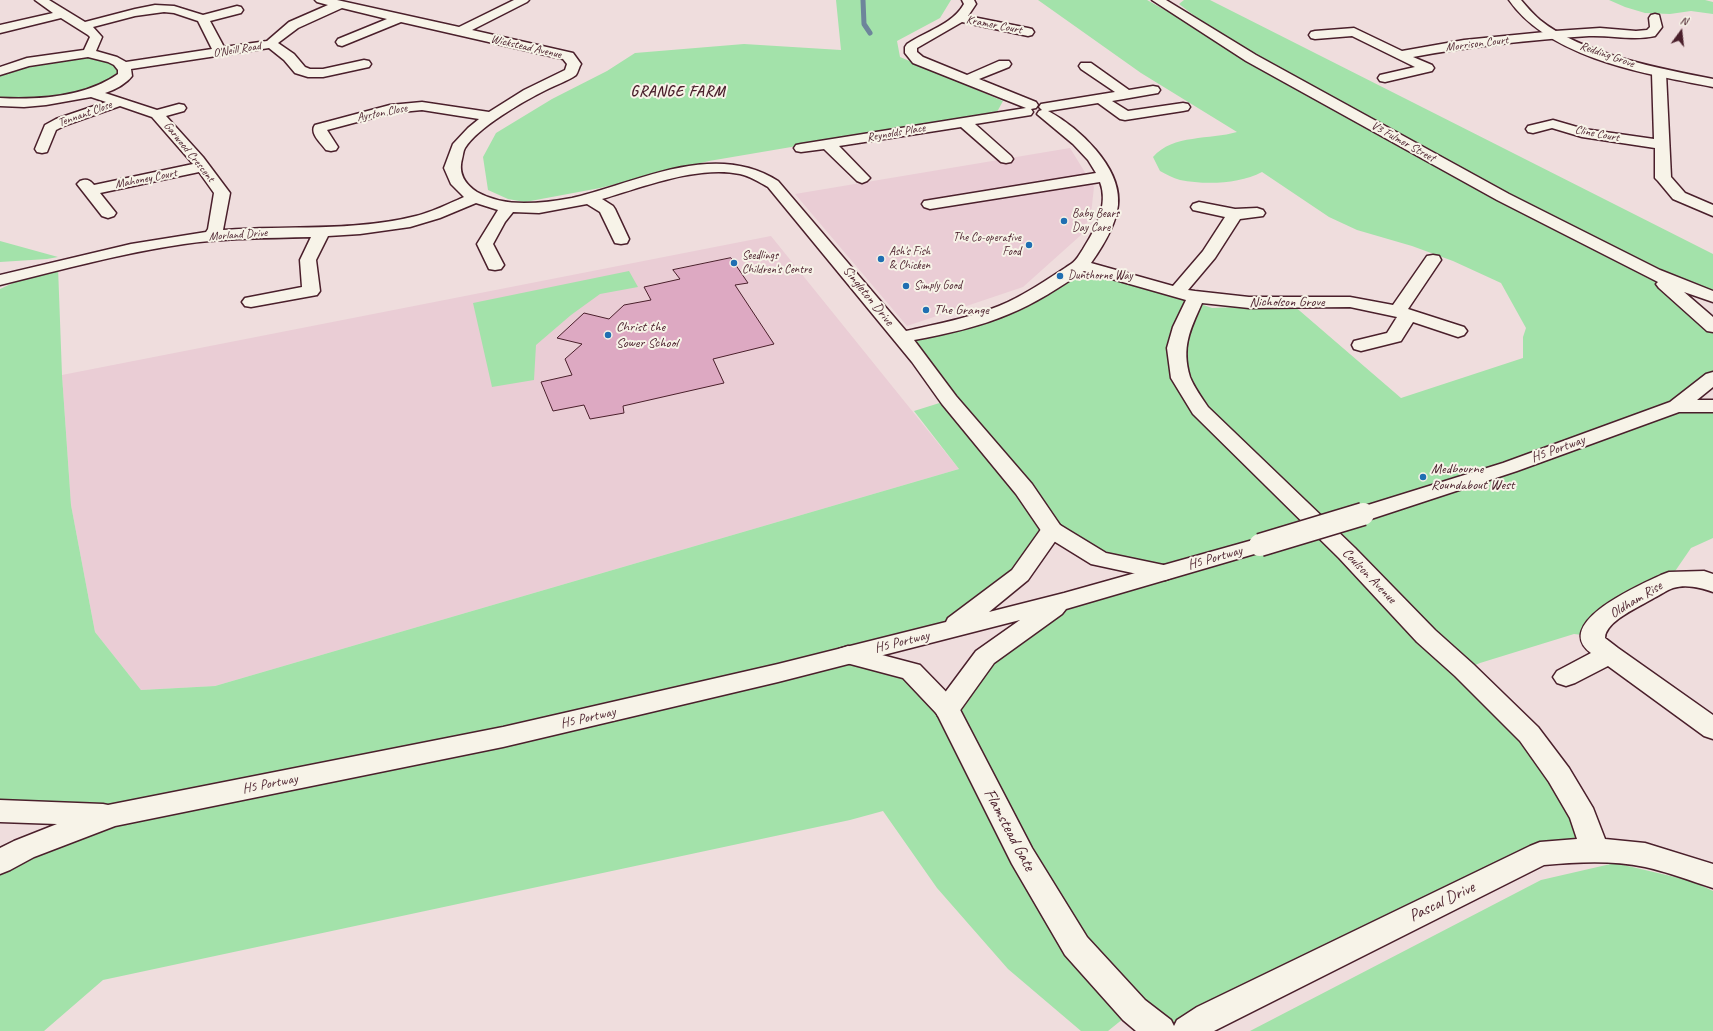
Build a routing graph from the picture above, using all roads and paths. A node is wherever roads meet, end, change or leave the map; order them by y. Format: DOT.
graph roads {
  1 [pos="41,0"];
  2 [pos="321,0"];
  3 [pos="523,0"];
  4 [pos="968,0"];
  5 [pos="1158,0"];
  6 [pos="1515,0"];
  7 [pos="339,5"];
  8 [pos="237,10"];
  9 [pos="62,14"];
  10 [pos="399,18"];
  11 [pos="959,18"];
  12 [pos="1655,18"];
  13 [pos="203,19"];
  14 [pos="85,26"];
  15 [pos="0,29"];
  16 [pos="459,32"];
  17 [pos="1028,32"];
  18 [pos="1315,35"];
  19 [pos="1555,35"];
  20 [pos="342,42"];
  21 [pos="271,44"];
  22 [pos="220,52"];
  23 [pos="88,54"];
  24 [pos="1400,55"];
  25 [pos="364,64"];
  26 [pos="1004,64"];
  27 [pos="125,66"];
  28 [pos="1086,66"];
  29 [pos="0,71"];
  30 [pos="1659,73"];
  31 [pos="968,78"];
  32 [pos="1385,78"];
  33 [pos="1713,83"];
  34 [pos="1153,90"];
  35 [pos="92,93"];
  36 [pos="1128,95"];
  37 [pos="1101,99"];
  38 [pos="0,102"];
  39 [pos="119,102"];
  40 [pos="1183,106"];
  41 [pos="179,108"];
  42 [pos="1029,108"];
  43 [pos="1045,110"];
  44 [pos="157,114"];
  45 [pos="491,117"];
  46 [pos="964,122"];
  47 [pos="1533,128"];
  48 [pos="829,145"];
  49 [pos="1662,146"];
  50 [pos="331,147"];
  51 [pos="801,148"];
  52 [pos="42,149"];
  53 [pos="1006,159"];
  54 [pos="202,168"];
  55 [pos="1106,176"];
  56 [pos="862,178"];
  57 [pos="475,198"];
  58 [pos="590,200"];
  59 [pos="930,204"];
  60 [pos="509,207"];
  61 [pos="1199,207"];
  62 [pos="1713,211"];
  63 [pos="108,213"];
  64 [pos="1256,213"];
  65 [pos="1235,214"];
  66 [pos="322,231"];
  67 [pos="211,236"];
  68 [pos="621,239"];
  69 [pos="1433,260"];
  70 [pos="495,265"];
  71 [pos="1081,266"];
  72 [pos="1654,274"];
  73 [pos="0,280"];
  74 [pos="1186,294"];
  75 [pos="1713,297"];
  76 [pos="251,302"];
  77 [pos="1403,314"];
  78 [pos="1713,327"];
  79 [pos="1458,331"];
  80 [pos="902,338"];
  81 [pos="1361,345"];
  82 [pos="1713,378"];
  83 [pos="1677,406"];
  84 [pos="1713,406"];
  85 [pos="1052,530"];
  86 [pos="1165,572"];
  87 [pos="1713,584"];
  88 [pos="1064,601"];
  89 [pos="950,630"];
  90 [pos="1609,654"];
  91 [pos="848,655"];
  92 [pos="1566,677"];
  93 [pos="947,710"];
  94 [pos="1713,729"];
  95 [pos="0,811"];
  96 [pos="112,815"];
  97 [pos="1595,850"];
  98 [pos="0,862"];
  99 [pos="1713,876"];
  100 [pos="1160,1031"];
  101 [pos="1188,1031"];
  1 -- 9 [label="street"];
  2 -- 7 [label="street, Wickstead Avenue"];
  3 -- 16 [label="street"];
  4 -- 11 [label="street"];
  5 -- 72 [label="street, V3 Fulmer Street"];
  6 -- 19 [label="street, Redding Grove"];
  7 -- 10 [label="street, Wickstead Avenue"];
  7 -- 21 [label="street, O'Neill Road"];
  8 -- 13 [label="street"];
  9 -- 14 [label="street"];
  9 -- 15 [label="street"];
  10 -- 16 [label="street, Wickstead Avenue"];
  10 -- 20 [label="street"];
  11 -- 17 [label="street, Kramer Court"];
  11 -- 31 [label="street"];
  12 -- 19 [label="street, Morrison Court"];
  13 -- 14 [label="street"];
  13 -- 22 [label="street"];
  14 -- 23 [label="street"];
  16 -- 45 [label="street, Wickstead Avenue"];
  18 -- 24 [label="street"];
  19 -- 24 [label="street, Morrison Court"];
  19 -- 30 [label="street, Redding Grove"];
  21 -- 22 [label="street, O'Neill Road"];
  21 -- 25 [label="street"];
  22 -- 27 [label="street, O'Neill Road"];
  23 -- 27 [label="street"];
  23 -- 29 [label="street"];
  24 -- 32 [label="street"];
  26 -- 31 [label="street"];
  27 -- 35 [label="street, Garwood Crescent"];
  28 -- 36 [label="street"];
  30 -- 33 [label="street, Redding Grove"];
  30 -- 49 [label="street"];
  31 -- 42 [label="street"];
  34 -- 36 [label="street"];
  35 -- 38 [label="street, Garwood Crescent"];
  35 -- 39 [label="street, Garwood Crescent"];
  36 -- 37 [label="street"];
  37 -- 40 [label="street"];
  37 -- 43 [label="street"];
  39 -- 44 [label="street, Garwood Crescent"];
  39 -- 52 [label="street, Tennant Close"];
  41 -- 44 [label="street, Garwood Crescent"];
  42 -- 43 [label="street"];
  42 -- 46 [label="street, Reynolds Place"];
  43 -- 55 [label="street"];
  44 -- 54 [label="street, Garwood Crescent"];
  45 -- 50 [label="street, Ayrton Close"];
  45 -- 57 [label="street, Wickstead Avenue"];
  46 -- 48 [label="street, Reynolds Place"];
  46 -- 53 [label="street"];
  47 -- 49 [label="street, Cline Court"];
  48 -- 51 [label="street, Reynolds Place"];
  48 -- 56 [label="street"];
  49 -- 62 [label="street"];
  54 -- 63 [label="street, Mahoney Court"];
  54 -- 67 [label="street, Garwood Crescent"];
  55 -- 59 [label="street"];
  55 -- 71 [label="street"];
  57 -- 60 [label="street, Singleton Drive"];
  57 -- 66 [label="street, Morland Drive"];
  58 -- 60 [label="street, Singleton Drive"];
  58 -- 68 [label="street"];
  58 -- 80 [label="street, Singleton Drive"];
  60 -- 70 [label="street"];
  61 -- 65 [label="street"];
  64 -- 65 [label="street"];
  65 -- 74 [label="street"];
  66 -- 67 [label="street, Morland Drive"];
  66 -- 76 [label="street"];
  67 -- 73 [label="street, Morland Drive"];
  69 -- 77 [label="street"];
  71 -- 74 [label="street, Nicholson Grove"];
  71 -- 80 [label="street"];
  72 -- 75 [label="street, V3 Fulmer Street"];
  72 -- 78 [label="street, V3 Fulmer Street"];
  74 -- 77 [label="street, Nicholson Grove"];
  74 -- 97 [label="street, Coulson Avenue"];
  77 -- 79 [label="street, Nicholson Grove"];
  77 -- 81 [label="street"];
  80 -- 85 [label="street, Singleton Drive"];
  82 -- 83 [label="street, H5 Portway"];
  83 -- 84 [label="street, H5 Portway"];
  83 -- 86 [label="street, H5 Portway, bridge"];
  85 -- 86 [label="street, Singleton Drive"];
  85 -- 89 [label="street"];
  86 -- 88 [label="street, H5 Portway"];
  87 -- 90 [label="street, Oldham Rise"];
  88 -- 89 [label="street, H5 Portway"];
  88 -- 93 [label="street"];
  89 -- 91 [label="street, H5 Portway"];
  90 -- 92 [label="street"];
  90 -- 94 [label="street, Oldham Rise"];
  91 -- 93 [label="street, Flamstead Gate"];
  91 -- 96 [label="street, H5 Portway"];
  93 -- 100 [label="street, Flamstead Gate"];
  95 -- 96 [label="street, H5 Portway"];
  96 -- 98 [label="street, H5 Portway"];
  97 -- 99 [label="street, Pascal Drive"];
  97 -- 101 [label="street, Pascal Drive"];
}
